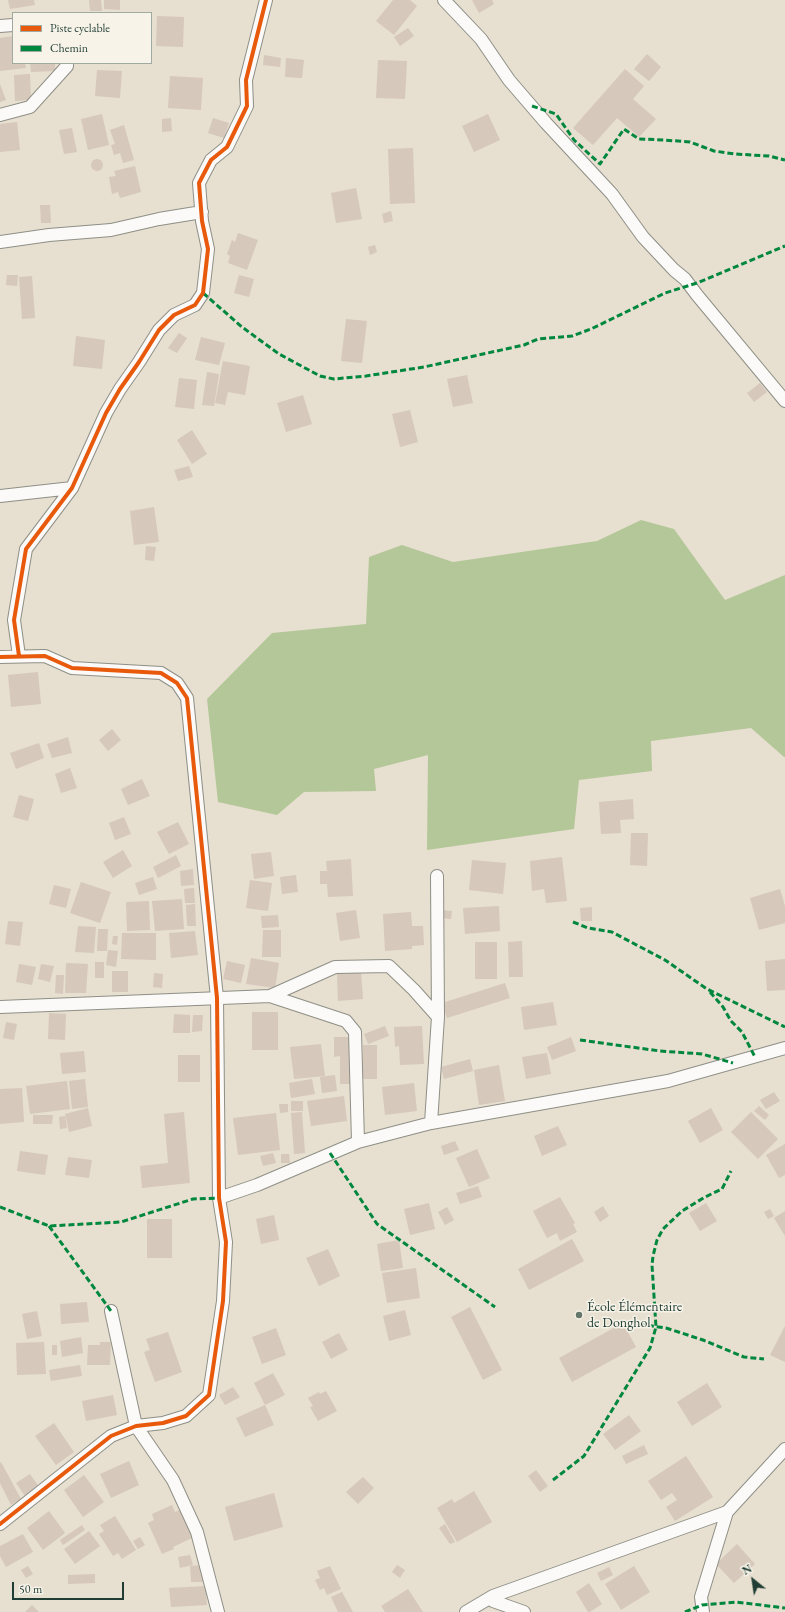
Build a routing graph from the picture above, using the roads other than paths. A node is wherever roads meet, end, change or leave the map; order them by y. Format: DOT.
graph roads {
  1 [pos="266,0"];
  2 [pos="444,0"];
  3 [pos="12,25"];
  4 [pos="0,26"];
  5 [pos="68,64"];
  6 [pos="0,115"];
  7 [pos="202,212"];
  8 [pos="0,242"];
  9 [pos="785,401"];
  10 [pos="72,488"];
  11 [pos="0,496"];
  12 [pos="19,656"];
  13 [pos="0,657"];
  14 [pos="437,876"];
  15 [pos="270,996"];
  16 [pos="217,998"];
  17 [pos="0,1007"];
  18 [pos="438,1017"];
  19 [pos="785,1048"];
  20 [pos="432,1123"];
  21 [pos="358,1142"];
  22 [pos="219,1198"];
  23 [pos="111,1310"];
  24 [pos="136,1426"];
  25 [pos="785,1448"];
  26 [pos="727,1512"];
  27 [pos="0,1524"];
  28 [pos="490,1598"];
  29 [pos="218,1612"];
  30 [pos="466,1612"];
  31 [pos="524,1612"];
  32 [pos="703,1612"];
  1 -- 7 [label="street"];
  2 -- 9 [label="street"];
  3 -- 4 [label="street"];
  5 -- 6 [label="street"];
  7 -- 8 [label="street"];
  7 -- 10 [label="street"];
  10 -- 11 [label="street"];
  10 -- 12 [label="street"];
  12 -- 13 [label="street"];
  12 -- 16 [label="street"];
  14 -- 18 [label="street"];
  15 -- 16 [label="street"];
  15 -- 18 [label="street"];
  15 -- 21 [label="street"];
  16 -- 17 [label="street"];
  16 -- 22 [label="street"];
  18 -- 20 [label="street"];
  19 -- 20 [label="street"];
  20 -- 21 [label="street"];
  21 -- 22 [label="street"];
  22 -- 24 [label="street"];
  23 -- 24 [label="street"];
  24 -- 27 [label="street"];
  24 -- 29 [label="street"];
  25 -- 26 [label="street"];
  26 -- 28 [label="street"];
  26 -- 32 [label="street"];
  28 -- 30 [label="street"];
  28 -- 31 [label="street"];
}
